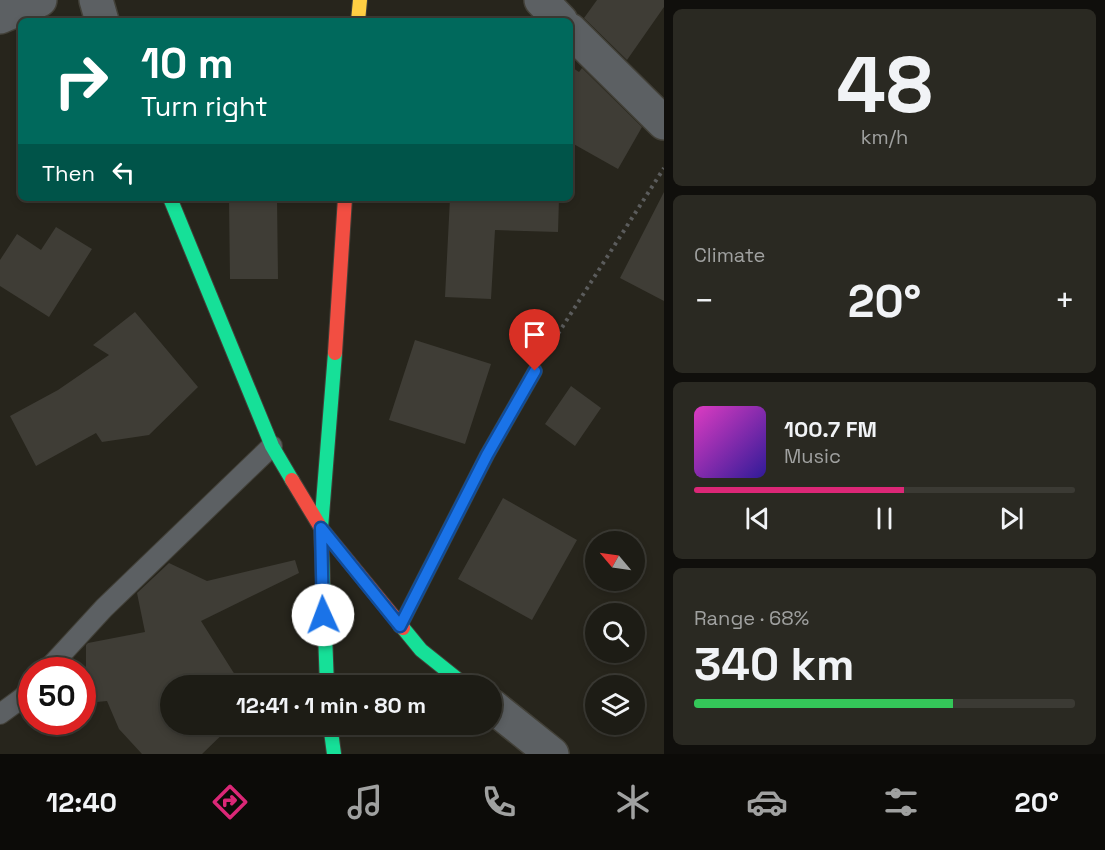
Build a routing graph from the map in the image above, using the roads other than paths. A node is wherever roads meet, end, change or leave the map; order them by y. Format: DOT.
graph roads {
  1 [pos="40,0"];
  2 [pos="96,0"];
  3 [pos="360,0"];
  4 [pos="541,0"];
  5 [pos="0,17"];
  6 [pos="101,18"];
  7 [pos="358,18"];
  8 [pos="558,18"];
  9 [pos="573,33"];
  10 [pos="664,123"];
  11 [pos="171,201"];
  12 [pos="345,201"];
  13 [pos="535,371"];
  14 [pos="272,446"];
  15 [pos="321,528"];
  16 [pos="400,626"];
  17 [pos="59,657"];
  18 [pos="327,675"];
  19 [pos="452,675"];
  20 [pos="18,701"];
  21 [pos="0,714"];
  22 [pos="502,714"];
  23 [pos="331,735"];
  24 [pos="334,754"];
  25 [pos="552,754"];
  1 -- 5 [label="street"];
  2 -- 6 [label="street"];
  3 -- 7 [label="street"];
  4 -- 8 [label="street"];
  9 -- 10 [label="street"];
  11 -- 14 [label="street"];
  12 -- 15 [label="street"];
  13 -- 16 [label="street"];
  14 -- 15 [label="street"];
  14 -- 17 [label="lane"];
  15 -- 16 [label="street"];
  15 -- 18 [label="street"];
  16 -- 19 [label="street"];
  20 -- 21 [label="lane"];
  22 -- 25 [label="street"];
  23 -- 24 [label="street"];
}
